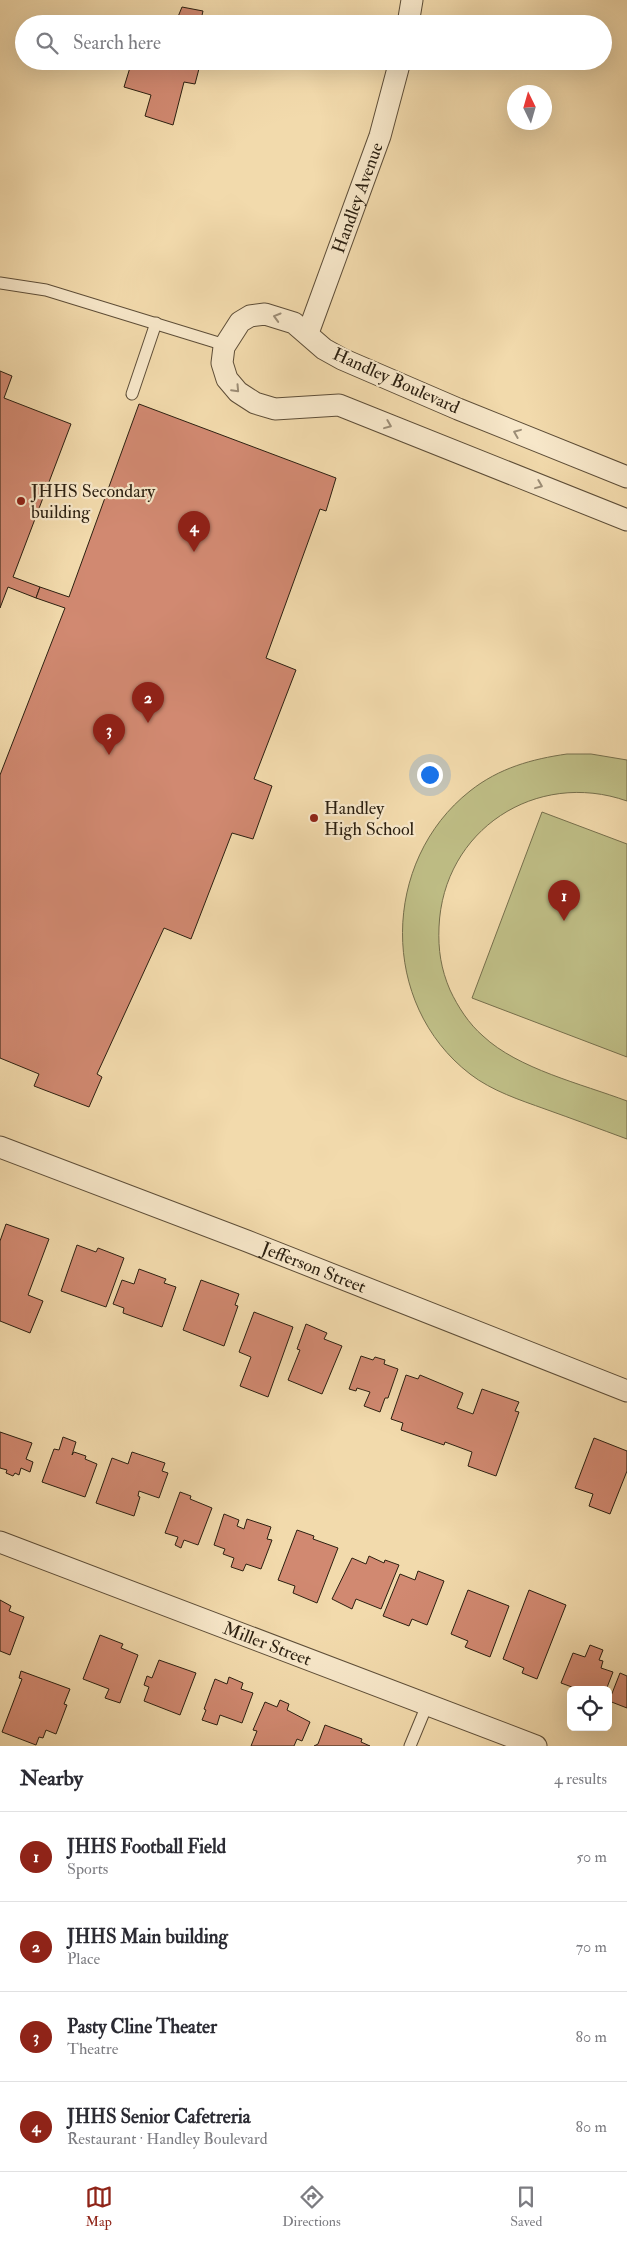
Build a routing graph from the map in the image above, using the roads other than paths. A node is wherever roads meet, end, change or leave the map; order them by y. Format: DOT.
graph roads {
  1 [pos="412,0"];
  2 [pos="410,15"];
  3 [pos="398,70"];
  4 [pos="0,283"];
  5 [pos="156,323"];
  6 [pos="308,333"];
  7 [pos="225,344"];
  8 [pos="132,394"];
  9 [pos="627,476"];
  10 [pos="627,520"];
  11 [pos="0,1146"];
  12 [pos="627,1391"];
  13 [pos="0,1542"];
  14 [pos="427,1705"];
  15 [pos="410,1746"];
  16 [pos="536,1746"];
  1 -- 2 [label="street"];
  3 -- 6 [label="street, Handley Avenue"];
  4 -- 5 [label="lane"];
  5 -- 7 [label="lane"];
  5 -- 8 [label="lane"];
  6 -- 7 [label="street, Handley Boulevard, one-way"];
  9 -- 6 [label="street, Handley Boulevard, one-way"];
  7 -- 10 [label="street, one-way"];
  11 -- 12 [label="street, Jefferson Street"];
  13 -- 14 [label="street, Miller Street"];
  14 -- 15 [label="lane"];
  14 -- 16 [label="street, Miller Street"];
}
